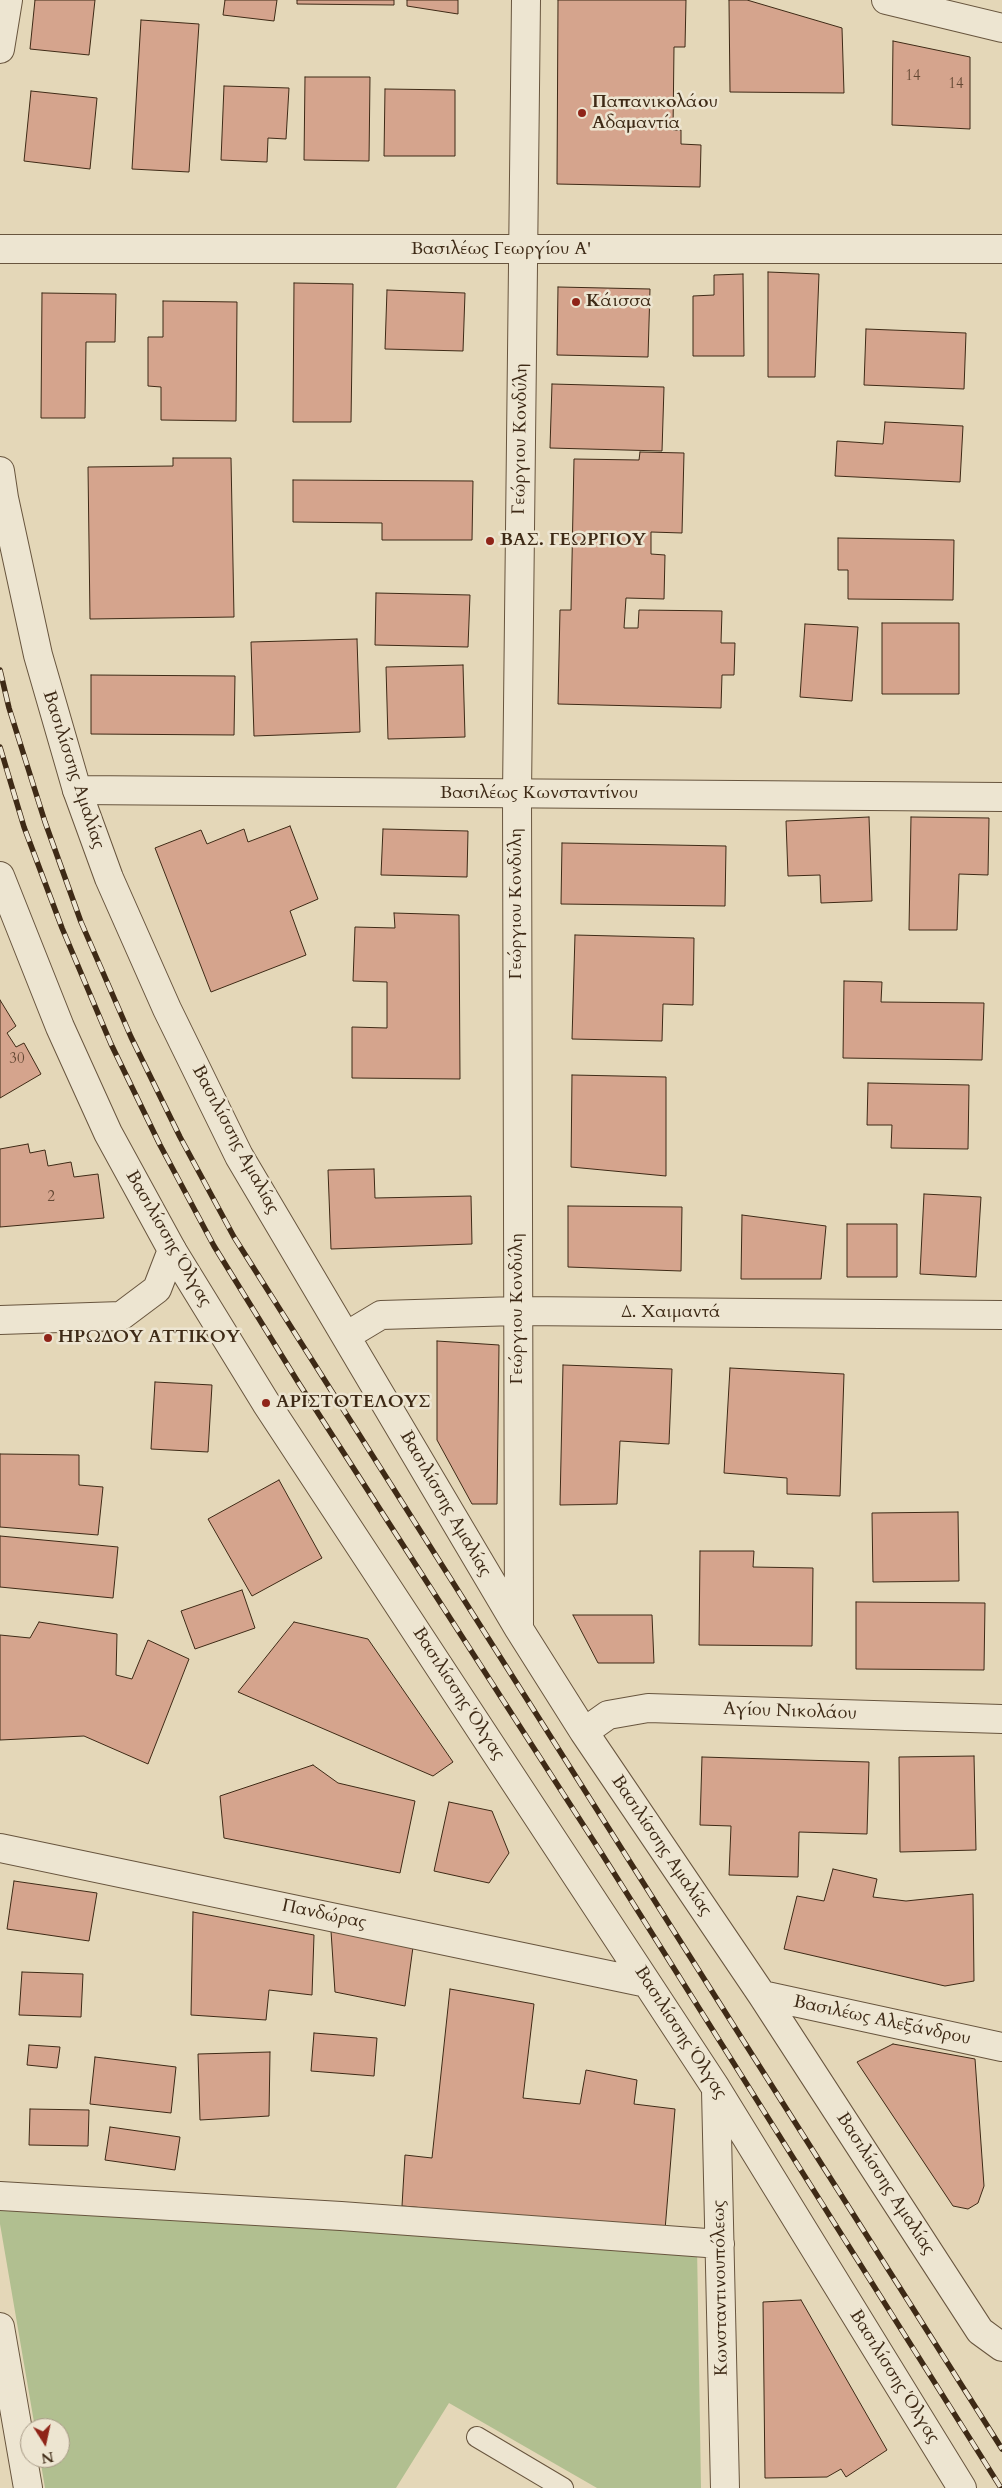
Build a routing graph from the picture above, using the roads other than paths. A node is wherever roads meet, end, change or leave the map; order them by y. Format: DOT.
graph roads {
  1 [pos="8,0"];
  2 [pos="526,0"];
  3 [pos="886,0"];
  4 [pos="1002,28"];
  5 [pos="0,49"];
  6 [pos="1002,248"];
  7 [pos="0,249"];
  8 [pos="522,250"];
  9 [pos="0,471"];
  10 [pos="77,790"];
  11 [pos="518,794"];
  12 [pos="1002,797"];
  13 [pos="0,876"];
  14 [pos="172,1250"];
  15 [pos="517,1312"];
  16 [pos="1002,1315"];
  17 [pos="0,1320"];
  18 [pos="346,1336"];
  19 [pos="519,1629"];
  20 [pos="1002,1719"];
  21 [pos="584,1732"];
  22 [pos="0,1848"];
  23 [pos="647,1983"];
  24 [pos="762,1994"];
  25 [pos="1002,2047"];
  26 [pos="716,2088"];
  27 [pos="0,2196"];
  28 [pos="720,2244"];
  29 [pos="1,2337"];
  30 [pos="1002,2347"];
  31 [pos="477,2437"];
  32 [pos="28,2488"];
  33 [pos="563,2488"];
  34 [pos="725,2488"];
  35 [pos="962,2488"];
  1 -- 5 [label="street"];
  2 -- 8 [label="street, Γεώργιου Κονδύλη"];
  3 -- 4 [label="street"];
  6 -- 8 [label="street, Βασιλέως Γεωργίου Α'"];
  7 -- 8 [label="street, Βασιλέως Γεωργίου Α'"];
  8 -- 11 [label="street, Γεώργιου Κονδύλη"];
  9 -- 10 [label="street, Βασιλίσσης Αμαλίας"];
  10 -- 11 [label="street, Βασιλέως Κωνσταντίνου"];
  10 -- 18 [label="street, Βασιλίσσης Αμαλίας"];
  11 -- 12 [label="street, Βασιλέως Κωνσταντίνου"];
  11 -- 15 [label="street, Γεώργιου Κονδύλη"];
  13 -- 14 [label="street, Βασιλίσσης Όλγας"];
  14 -- 17 [label="street"];
  14 -- 23 [label="street, Βασιλίσσης Όλγας"];
  15 -- 16 [label="street, Δ. Χαιμαντά"];
  15 -- 18 [label="street, Δ. Χαιμαντά"];
  15 -- 19 [label="street, Γεώργιου Κονδύλη"];
  18 -- 19 [label="street, Βασιλίσσης Αμαλίας"];
  19 -- 21 [label="street, Βασιλίσσης Αμαλίας"];
  20 -- 21 [label="street, Αγίου Νικολάου"];
  21 -- 24 [label="street, Βασιλίσσης Αμαλίας"];
  22 -- 23 [label="street, Πανδώρας"];
  23 -- 26 [label="street, Βασιλίσσης Όλγας"];
  24 -- 25 [label="street, Βασιλέως Αλεξάνδρου"];
  24 -- 30 [label="street, Βασιλίσσης Αμαλίας"];
  26 -- 28 [label="street, Κωνσταντινουπόλεως"];
  26 -- 35 [label="street, Βασιλίσσης Όλγας"];
  27 -- 28 [label="street"];
  28 -- 34 [label="street, Κωνσταντινουπόλεως"];
  29 -- 32 [label="street"];
  31 -- 33 [label="lane"];
}
